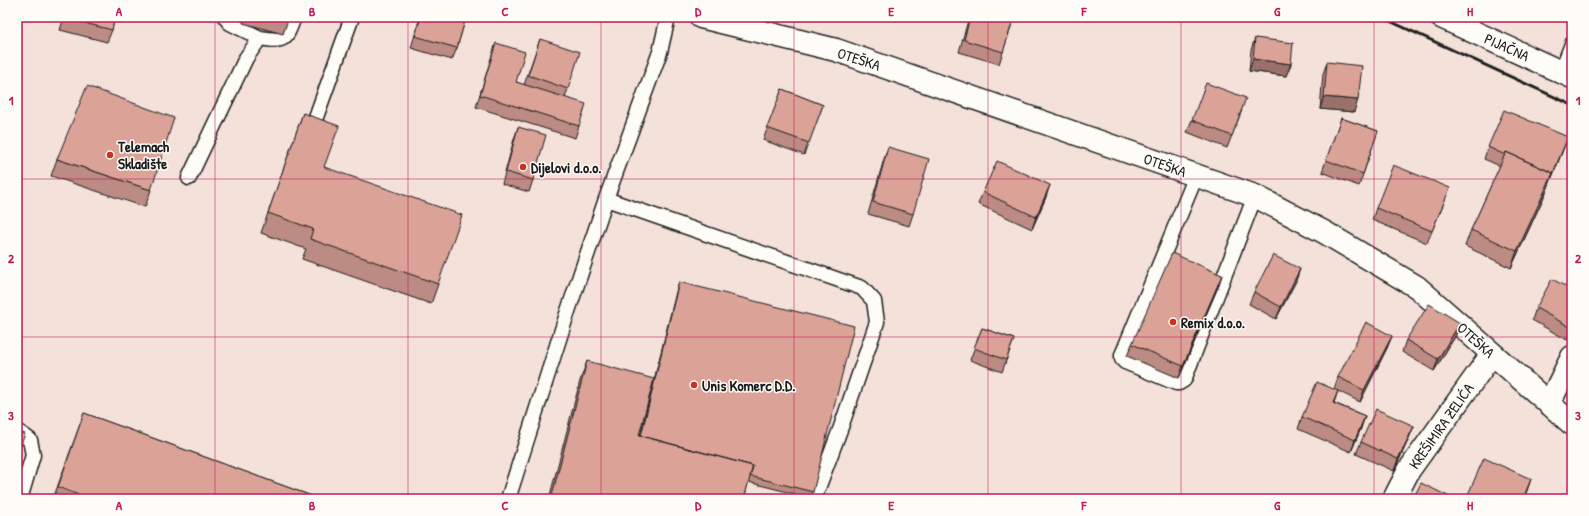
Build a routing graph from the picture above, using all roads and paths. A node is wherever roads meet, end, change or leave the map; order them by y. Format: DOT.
graph roads {
  1 [pos="225,17"];
  2 [pos="294,17"];
  3 [pos="352,17"];
  4 [pos="668,17"];
  5 [pos="701,17"];
  6 [pos="1442,17"];
  7 [pos="260,38"];
  8 [pos="1572,44"];
  9 [pos="1567,74"];
  10 [pos="316,117"];
  11 [pos="1196,176"];
  12 [pos="189,178"];
  13 [pos="1255,196"];
  14 [pos="606,199"];
  15 [pos="1492,354"];
  16 [pos="1572,357"];
  17 [pos="1549,404"];
  18 [pos="1572,424"];
  19 [pos="17,431"];
  20 [pos="20,499"];
  21 [pos="508,499"];
  22 [pos="814,499"];
  23 [pos="1394,499"];
  1 -- 7 [label="lane"];
  2 -- 7 [label="lane"];
  3 -- 10 [label="lane"];
  4 -- 14 [label="lane"];
  5 -- 11 [label="street, OTEŠKA"];
  6 -- 9 [label="street, PIJAČNA"];
  7 -- 12 [label="lane"];
  8 -- 9 [label="lane"];
  11 -- 13 [label="street, OTEŠKA"];
  11 -- 13 [label="lane"];
  13 -- 15 [label="street, OTEŠKA"];
  14 -- 21 [label="lane"];
  14 -- 22 [label="lane"];
  15 -- 17 [label="street, OTEŠKA"];
  15 -- 23 [label="street, KREŠIMIRA ZELIĆA"];
  16 -- 17 [label="street"];
  17 -- 18 [label="street, OTEŠKA"];
  19 -- 20 [label="lane"];
}
